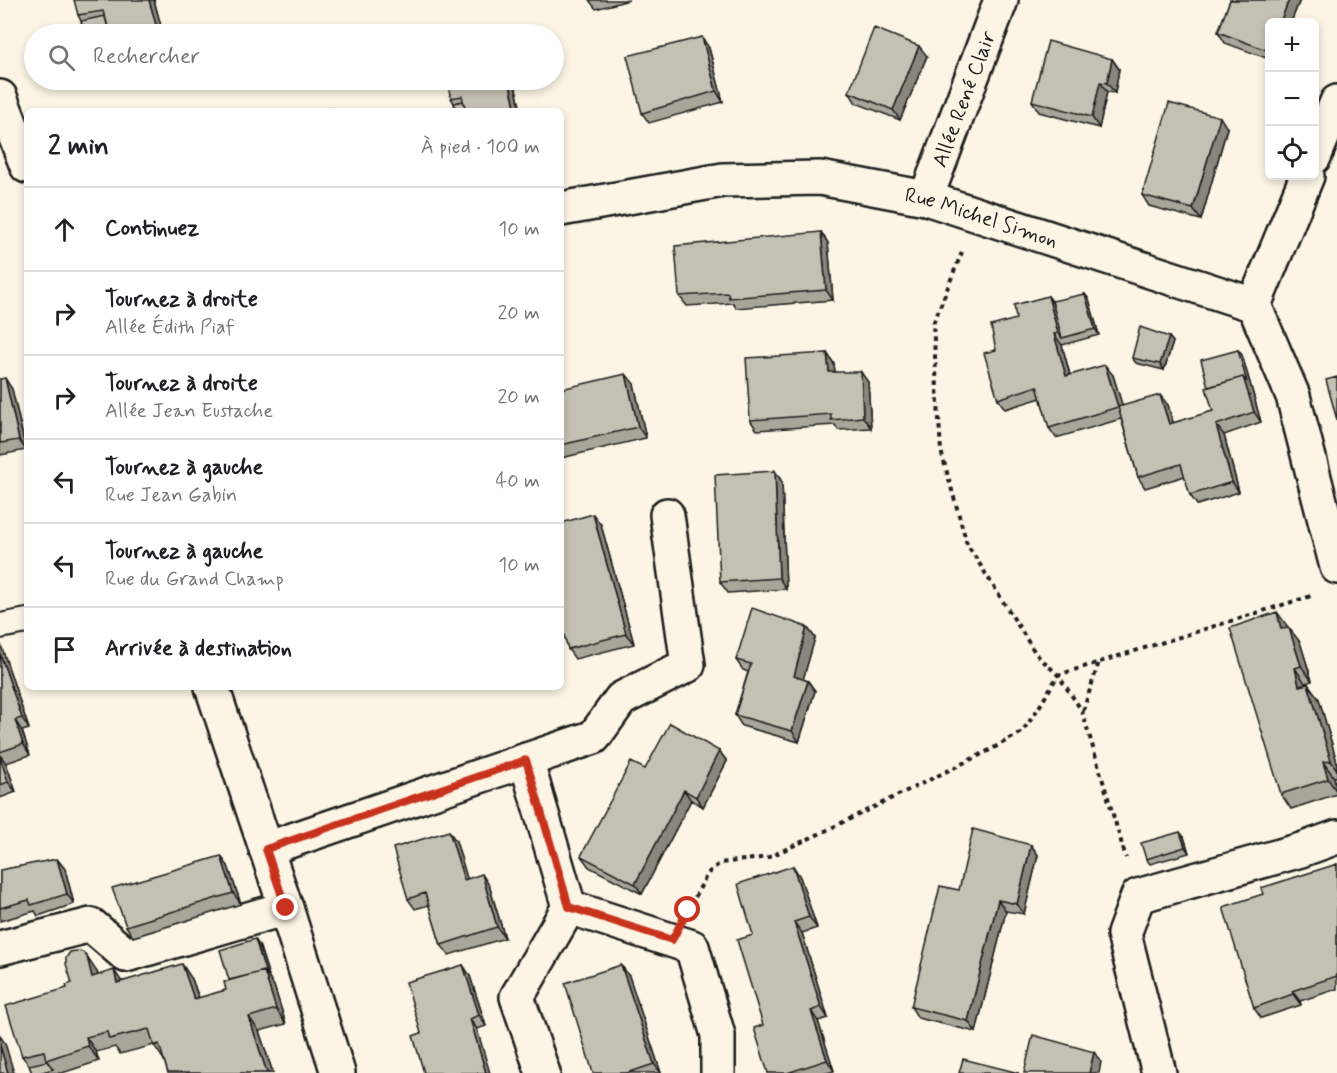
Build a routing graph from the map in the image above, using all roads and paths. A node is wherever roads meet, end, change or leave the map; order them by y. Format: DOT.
graph roads {
  1 [pos="1001,0"];
  2 [pos="0,97"];
  3 [pos="1337,102"];
  4 [pos="1319,145"];
  5 [pos="24,158"];
  6 [pos="1305,180"];
  7 [pos="926,198"];
  8 [pos="564,208"];
  9 [pos="977,214"];
  10 [pos="1254,305"];
  11 [pos="667,515"];
  12 [pos="1337,567"];
  13 [pos="1314,594"];
  14 [pos="24,622"];
  15 [pos="0,626"];
  16 [pos="1100,662"];
  17 [pos="1058,675"];
  18 [pos="213,690"];
  19 [pos="1082,711"];
  20 [pos="526,760"];
  21 [pos="1337,837"];
  22 [pos="266,849"];
  23 [pos="1138,896"];
  24 [pos="569,907"];
  25 [pos="286,908"];
  26 [pos="672,940"];
  27 [pos="0,948"];
  28 [pos="338,1073"];
  29 [pos="543,1073"];
  30 [pos="718,1073"];
  31 [pos="1159,1073"];
  1 -- 7 [label="street, Allée René Clair"];
  2 -- 5 [label="street"];
  3 -- 4 [label="street"];
  6 -- 10 [label="street"];
  7 -- 8 [label="street, Rue Michel Simon"];
  7 -- 9 [label="street, Rue Michel Simon"];
  9 -- 10 [label="street, Rue Michel Simon"];
  9 -- 17 [label="path"];
  10 -- 12 [label="street"];
  11 -- 20 [label="street"];
  13 -- 16 [label="path"];
  14 -- 15 [label="lane"];
  16 -- 17 [label="path"];
  16 -- 19 [label="path"];
  17 -- 19 [label="path"];
  17 -- 26 [label="path"];
  18 -- 22 [label="street"];
  19 -- 23 [label="path"];
  20 -- 22 [label="street"];
  20 -- 24 [label="street"];
  21 -- 23 [label="street"];
  22 -- 25 [label="street"];
  23 -- 31 [label="street"];
  24 -- 26 [label="street"];
  24 -- 29 [label="street"];
  25 -- 27 [label="street"];
  25 -- 28 [label="street"];
  26 -- 30 [label="street"];
}
